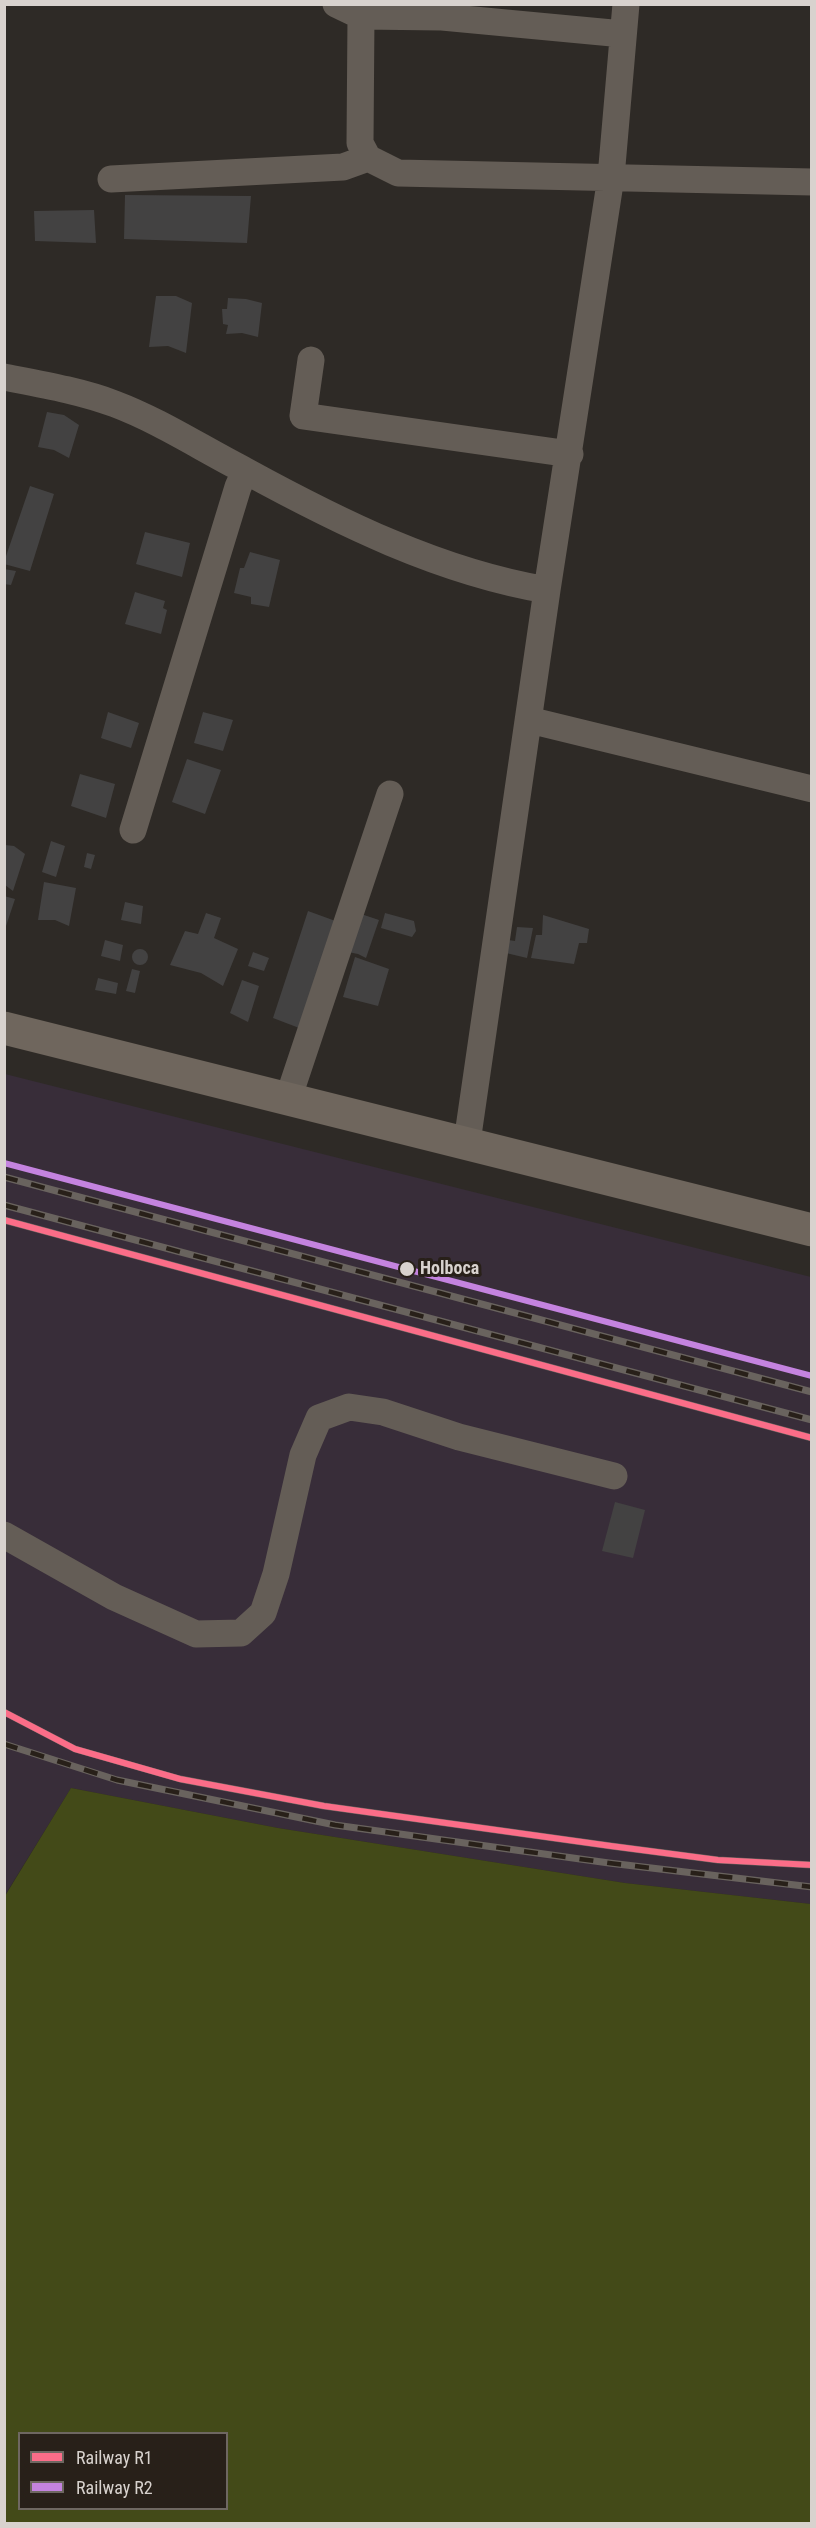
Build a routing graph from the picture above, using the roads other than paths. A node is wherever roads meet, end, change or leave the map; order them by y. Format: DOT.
graph roads {
  1 [pos="336,4"];
  2 [pos="626,4"];
  3 [pos="442,10"];
  4 [pos="361,16"];
  5 [pos="623,34"];
  6 [pos="368,158"];
  7 [pos="611,177"];
  8 [pos="111,179"];
  9 [pos="812,182"];
  10 [pos="312,360"];
  11 [pos="4,377"];
  12 [pos="570,454"];
  13 [pos="245,471"];
  14 [pos="547,590"];
  15 [pos="529,720"];
  16 [pos="812,789"];
  17 [pos="390,794"];
  18 [pos="133,830"];
  19 [pos="4,1028"];
  20 [pos="288,1099"];
  21 [pos="467,1142"];
  22 [pos="812,1230"];
  23 [pos="614,1476"];
  24 [pos="4,1535"];
  1 -- 4 [label="street"];
  2 -- 5 [label="street"];
  3 -- 4 [label="street"];
  3 -- 5 [label="street"];
  4 -- 6 [label="street"];
  5 -- 7 [label="street"];
  6 -- 7 [label="street"];
  6 -- 8 [label="street"];
  7 -- 9 [label="street"];
  7 -- 12 [label="street"];
  10 -- 12 [label="street"];
  11 -- 13 [label="street"];
  12 -- 14 [label="street"];
  13 -- 14 [label="street"];
  13 -- 18 [label="street"];
  14 -- 15 [label="street"];
  15 -- 16 [label="street"];
  15 -- 21 [label="street"];
  17 -- 20 [label="street"];
  19 -- 20 [label="main road"];
  20 -- 21 [label="main road"];
  21 -- 22 [label="main road"];
  23 -- 24 [label="street"];
}
